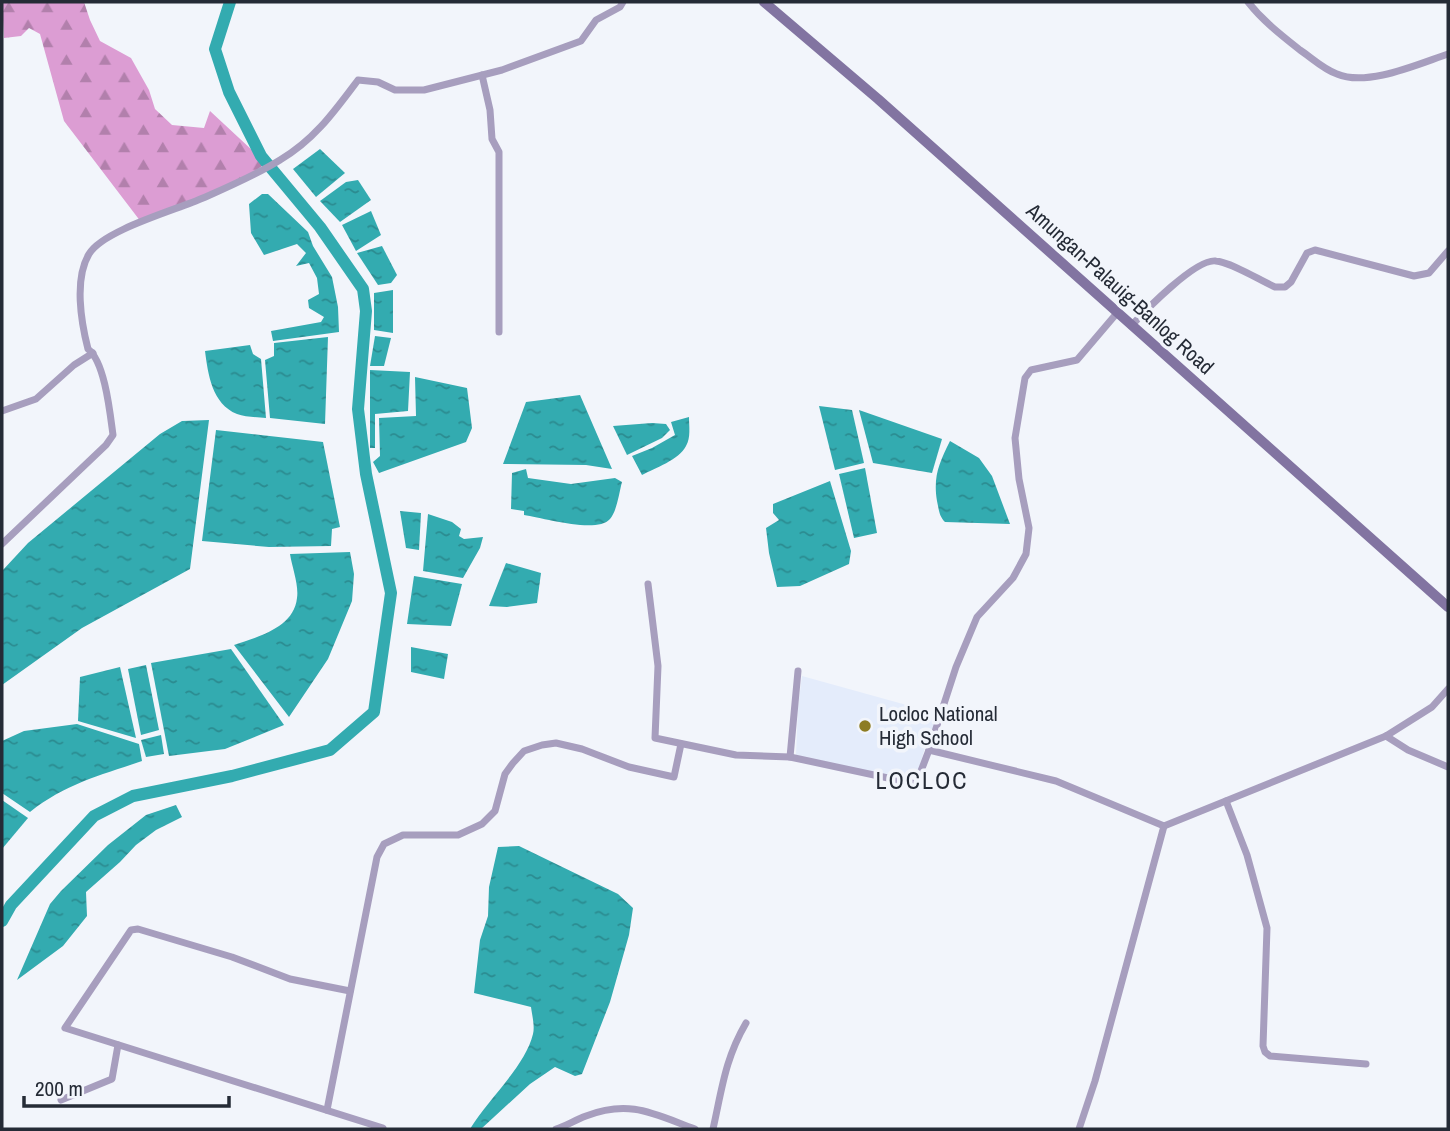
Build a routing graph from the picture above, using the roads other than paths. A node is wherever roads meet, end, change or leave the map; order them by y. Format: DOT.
graph roads {
  1 [pos="622,2"];
  2 [pos="764,2"];
  3 [pos="1248,2"];
  4 [pos="1448,54"];
  5 [pos="482,75"];
  6 [pos="1448,251"];
  7 [pos="1117,313"];
  8 [pos="1131,326"];
  9 [pos="499,332"];
  10 [pos="93,353"];
  11 [pos="2,411"];
  12 [pos="2,544"];
  13 [pos="648,584"];
  14 [pos="1448,607"];
  15 [pos="798,671"];
  16 [pos="1448,689"];
  17 [pos="1386,736"];
  18 [pos="681,744"];
  19 [pos="929,750"];
  20 [pos="790,757"];
  21 [pos="1448,767"];
  22 [pos="1226,801"];
  23 [pos="1164,826"];
  24 [pos="350,991"];
  25 [pos="746,1023"];
  26 [pos="118,1045"];
  27 [pos="1366,1064"];
  28 [pos="61,1100"];
  29 [pos="327,1110"];
  30 [pos="672,1120"];
  31 [pos="383,1128"];
  32 [pos="559,1129"];
  33 [pos="667,1129"];
  34 [pos="695,1129"];
  35 [pos="713,1129"];
  36 [pos="1079,1129"];
  1 -- 5 [label="street"];
  2 -- 7 [label="main road, Amungan-Palauig-Banlog Road"];
  3 -- 4 [label="street"];
  5 -- 9 [label="street"];
  5 -- 10 [label="street"];
  6 -- 8 [label="street"];
  7 -- 8 [label="main road, Amungan-Palauig-Banlog Road"];
  7 -- 19 [label="street"];
  8 -- 14 [label="main road, Amungan-Palauig-Banlog Road"];
  10 -- 11 [label="street"];
  10 -- 12 [label="street"];
  13 -- 18 [label="street"];
  15 -- 20 [label="street"];
  16 -- 17 [label="street"];
  17 -- 21 [label="street"];
  17 -- 22 [label="street"];
  18 -- 20 [label="street"];
  18 -- 24 [label="street"];
  19 -- 20 [label="street"];
  19 -- 23 [label="street"];
  22 -- 23 [label="street"];
  22 -- 27 [label="street"];
  23 -- 36 [label="street"];
  24 -- 26 [label="street"];
  24 -- 29 [label="street"];
  25 -- 35 [label="street"];
  26 -- 28 [label="street"];
  26 -- 29 [label="street"];
  29 -- 31 [label="street"];
  30 -- 32 [label="street"];
  30 -- 33 [label="street"];
  30 -- 34 [label="street"];
}
